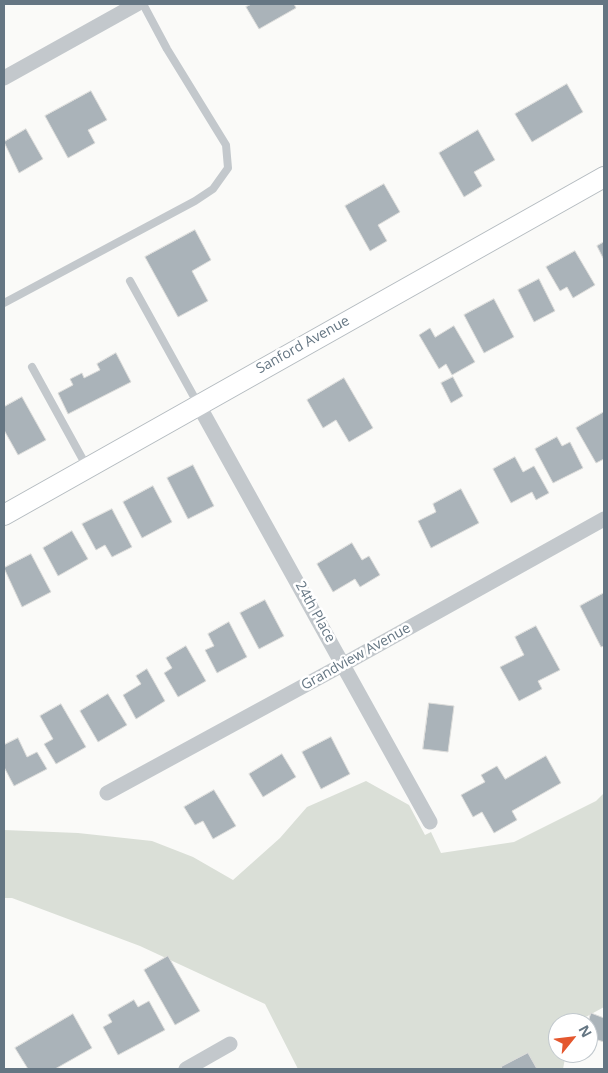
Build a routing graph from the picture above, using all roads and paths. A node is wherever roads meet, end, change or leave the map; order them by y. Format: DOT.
graph roads {
  1 [pos="137,4"];
  2 [pos="143,4"];
  3 [pos="4,78"];
  4 [pos="604,177"];
  5 [pos="130,281"];
  6 [pos="4,303"];
  7 [pos="32,367"];
  8 [pos="198,404"];
  9 [pos="87,467"];
  10 [pos="4,515"];
  11 [pos="604,519"];
  12 [pos="344,664"];
  13 [pos="107,793"];
  14 [pos="430,822"];
  15 [pos="230,1044"];
  16 [pos="186,1069"];
  1 -- 3 [label="street"];
  2 -- 6 [label="lane"];
  4 -- 8 [label="main road, Sanford Avenue"];
  5 -- 8 [label="lane"];
  7 -- 9 [label="lane"];
  8 -- 9 [label="main road, Sanford Avenue"];
  8 -- 12 [label="street, 24th Place"];
  9 -- 10 [label="main road, Sanford Avenue"];
  11 -- 12 [label="street, Grandview Avenue"];
  12 -- 13 [label="street, Grandview Avenue"];
  12 -- 14 [label="street, 24th Place"];
  15 -- 16 [label="street"];
}
